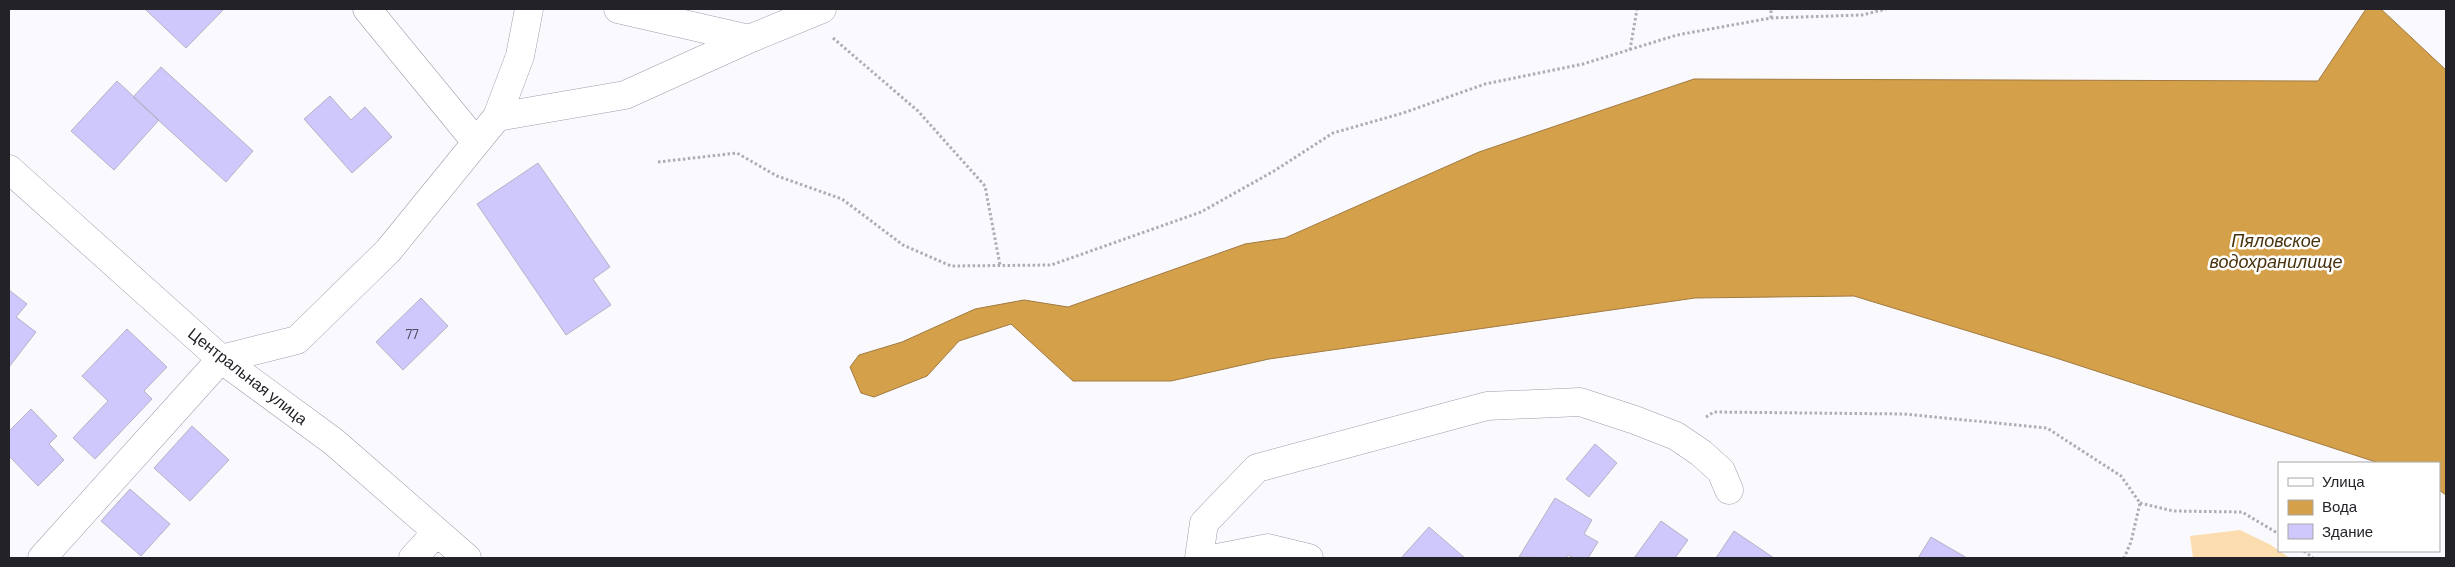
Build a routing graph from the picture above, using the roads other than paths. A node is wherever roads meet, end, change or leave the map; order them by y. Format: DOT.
graph roads {
  1 [pos="367,9"];
  2 [pos="529,9"];
  3 [pos="618,9"];
  4 [pos="814,12"];
  5 [pos="749,39"];
  6 [pos="497,117"];
  7 [pos="476,142"];
  8 [pos="10,172"];
  9 [pos="221,359"];
  10 [pos="1729,490"];
  11 [pos="437,532"];
  12 [pos="42,558"];
  13 [pos="414,558"];
  14 [pos="467,558"];
  15 [pos="1199,558"];
  16 [pos="1217,558"];
  17 [pos="1309,558"];
  1 -- 7 [label="street"];
  2 -- 6 [label="street"];
  3 -- 5 [label="street"];
  4 -- 5 [label="street"];
  5 -- 6 [label="street"];
  6 -- 7 [label="street"];
  7 -- 9 [label="street"];
  8 -- 9 [label="street, Центральная улица"];
  9 -- 11 [label="street, Центральная улица"];
  9 -- 12 [label="street"];
  10 -- 15 [label="street"];
  11 -- 13 [label="street"];
  11 -- 14 [label="street, Центральная улица"];
  16 -- 17 [label="street"];
}
